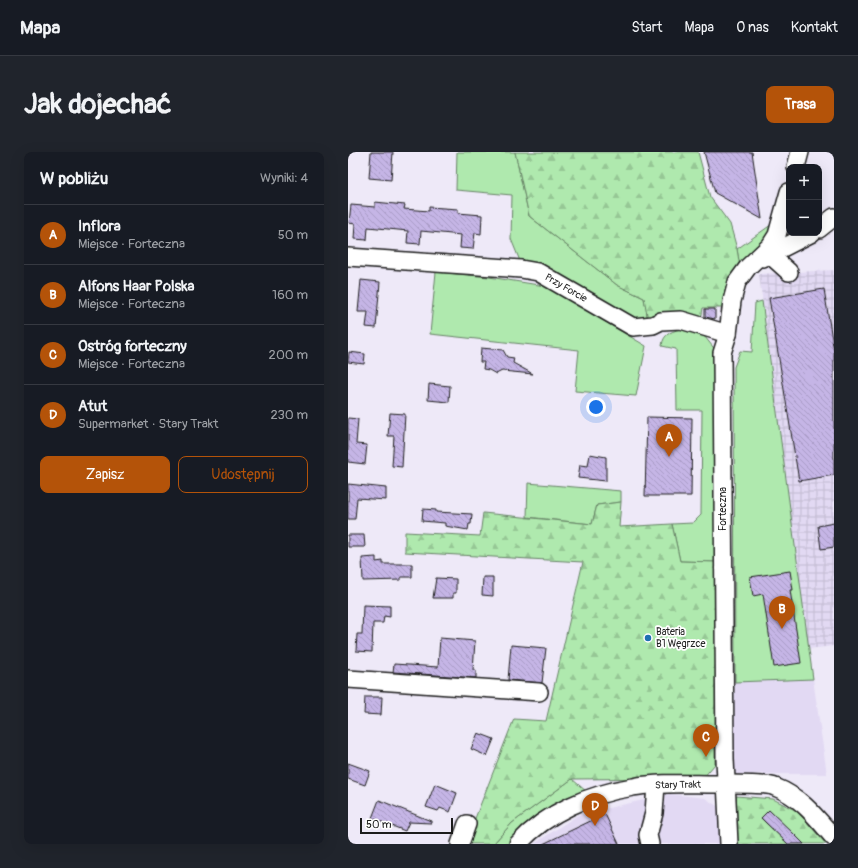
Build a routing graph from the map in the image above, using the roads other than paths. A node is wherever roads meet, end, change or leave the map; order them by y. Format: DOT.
graph roads {
  1 [pos="800,152"];
  2 [pos="797,164"];
  3 [pos="787,200"];
  4 [pos="834,217"];
  5 [pos="822,227"];
  6 [pos="806,236"];
  7 [pos="769,254"];
  8 [pos="348,257"];
  9 [pos="748,267"];
  10 [pos="789,272"];
  11 [pos="728,334"];
  12 [pos="348,679"];
  13 [pos="539,692"];
  14 [pos="726,784"];
  15 [pos="656,785"];
  16 [pos="467,824"];
  17 [pos="834,838"];
  18 [pos="460,844"];
  19 [pos="518,844"];
  20 [pos="650,844"];
  21 [pos="729,844"];
  1 -- 2 [label="street"];
  3 -- 9 [label="street, Forteczna"];
  4 -- 5 [label="street"];
  6 -- 7 [label="street"];
  7 -- 9 [label="street"];
  7 -- 10 [label="street"];
  8 -- 11 [label="street, Przy Forcie"];
  9 -- 11 [label="street, Forteczna"];
  11 -- 14 [label="street, Forteczna"];
  12 -- 13 [label="street"];
  14 -- 15 [label="street, Stary Trakt"];
  14 -- 17 [label="street, Stary Trakt"];
  14 -- 21 [label="street, Forteczna"];
  15 -- 19 [label="street, Stary Trakt"];
  15 -- 20 [label="street"];
  16 -- 18 [label="street"];
}
